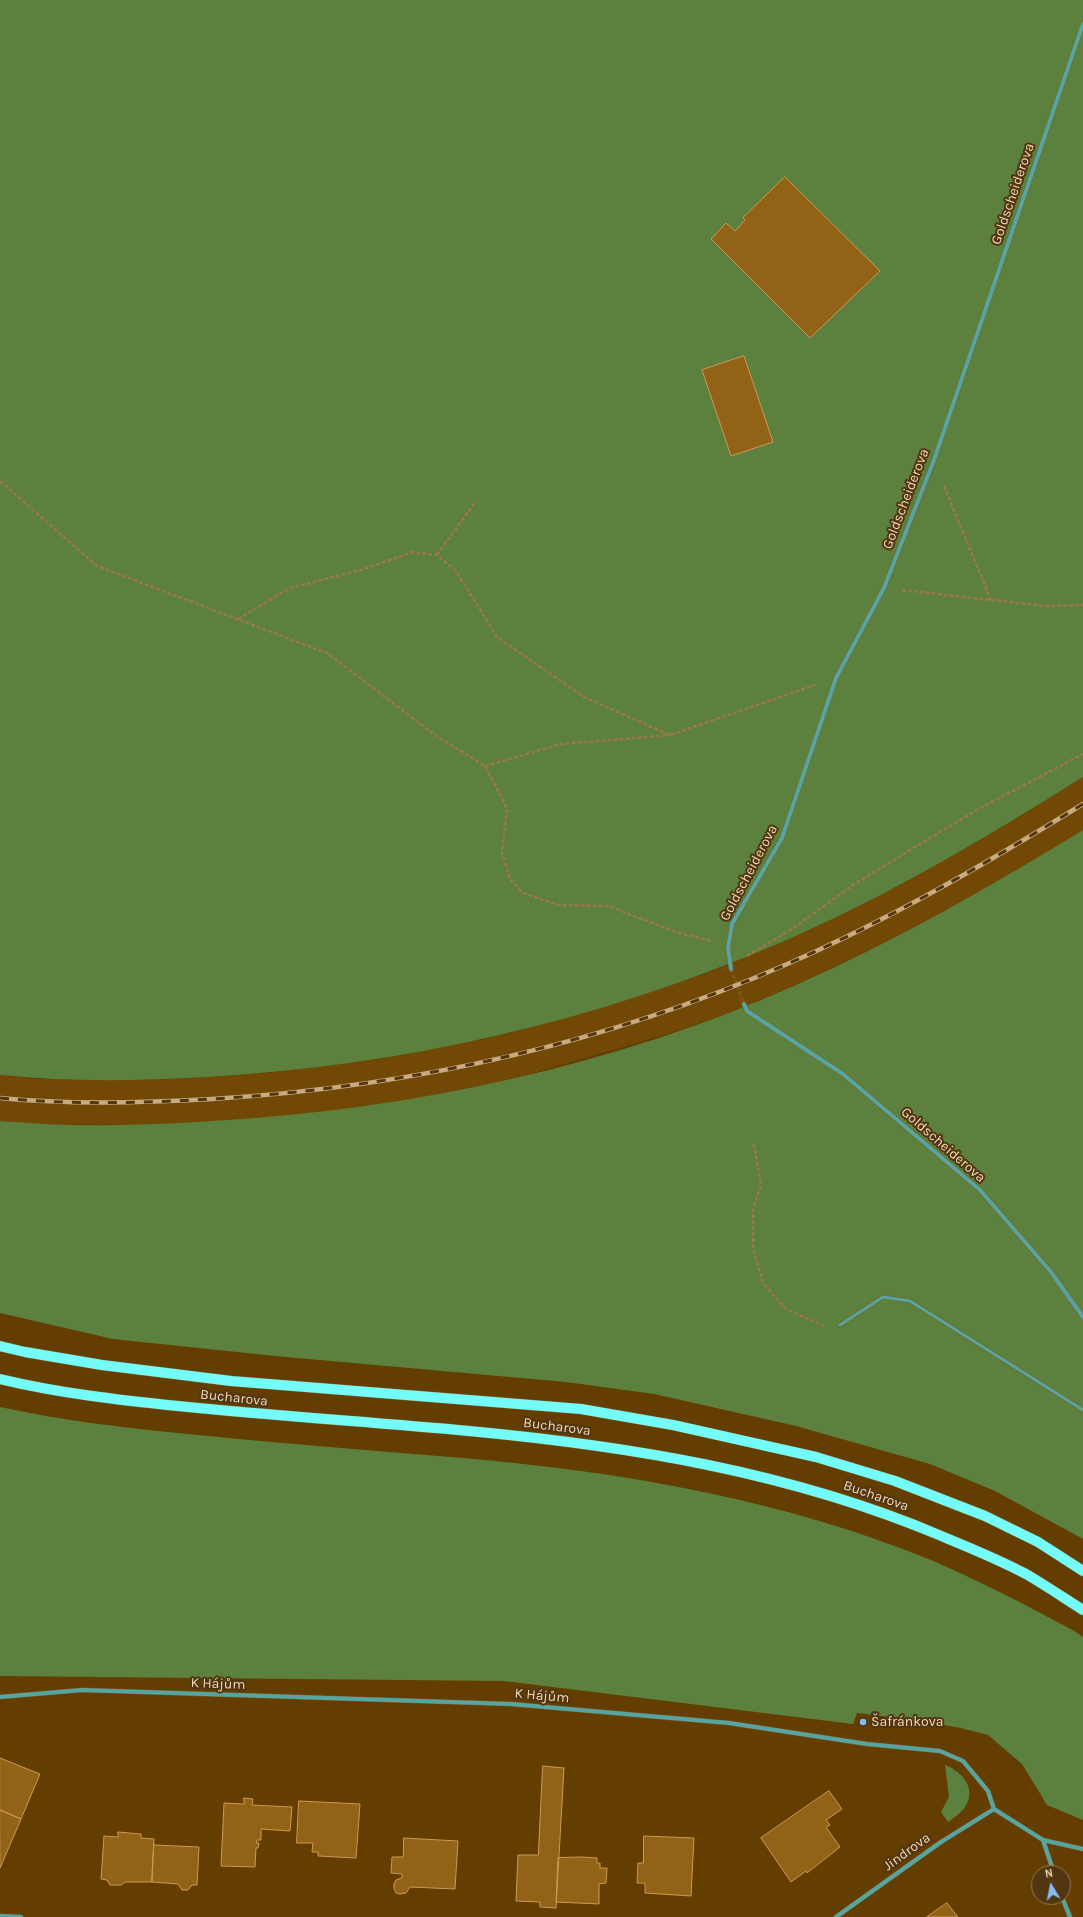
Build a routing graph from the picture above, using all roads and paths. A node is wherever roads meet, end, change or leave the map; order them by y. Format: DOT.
graph roads {
  1 [pos="1083,24"];
  2 [pos="934,460"];
  3 [pos="0,480"];
  4 [pos="476,501"];
  5 [pos="437,555"];
  6 [pos="884,588"];
  7 [pos="991,600"];
  8 [pos="1083,605"];
  9 [pos="237,619"];
  10 [pos="836,678"];
  11 [pos="670,735"];
  12 [pos="1083,754"];
  13 [pos="485,766"];
  14 [pos="728,945"];
  15 [pos="730,968"];
  16 [pos="744,1004"];
  17 [pos="754,1144"];
  18 [pos="1083,1317"];
  19 [pos="840,1325"];
  20 [pos="0,1346"];
  21 [pos="0,1379"];
  22 [pos="1083,1410"];
  23 [pos="1083,1571"];
  24 [pos="1083,1610"];
  25 [pos="0,1697"];
  26 [pos="994,1809"];
  27 [pos="1042,1840"];
  28 [pos="1083,1848"];
  29 [pos="1051,1865"];
  30 [pos="1065,1905"];
  31 [pos="0,1916"];
  32 [pos="21,1917"];
  33 [pos="836,1917"];
  34 [pos="1070,1917"];
  1 -- 2 [label="street, Goldscheiderova"];
  2 -- 6 [label="street, Goldscheiderova"];
  2 -- 7 [label="path"];
  3 -- 9 [label="path"];
  4 -- 5 [label="path"];
  5 -- 9 [label="path"];
  5 -- 11 [label="path"];
  6 -- 7 [label="path"];
  6 -- 10 [label="street, Goldscheiderova"];
  7 -- 8 [label="path"];
  9 -- 13 [label="path"];
  10 -- 11 [label="path"];
  10 -- 14 [label="street, Goldscheiderova"];
  11 -- 13 [label="path"];
  12 -- 15 [label="path"];
  13 -- 14 [label="path"];
  14 -- 15 [label="street, Goldscheiderova"];
  16 -- 18 [label="street, Goldscheiderova"];
  17 -- 19 [label="path"];
  19 -- 22 [label="lane"];
  20 -- 23 [label="main road, Bucharova"];
  21 -- 24 [label="main road, Bucharova"];
  25 -- 26 [label="street, K Hájům"];
  26 -- 27 [label="street"];
  26 -- 33 [label="street, Jindrova"];
  27 -- 28 [label="street"];
  27 -- 29 [label="street"];
  30 -- 34 [label="street"];
  31 -- 32 [label="street"];
}
